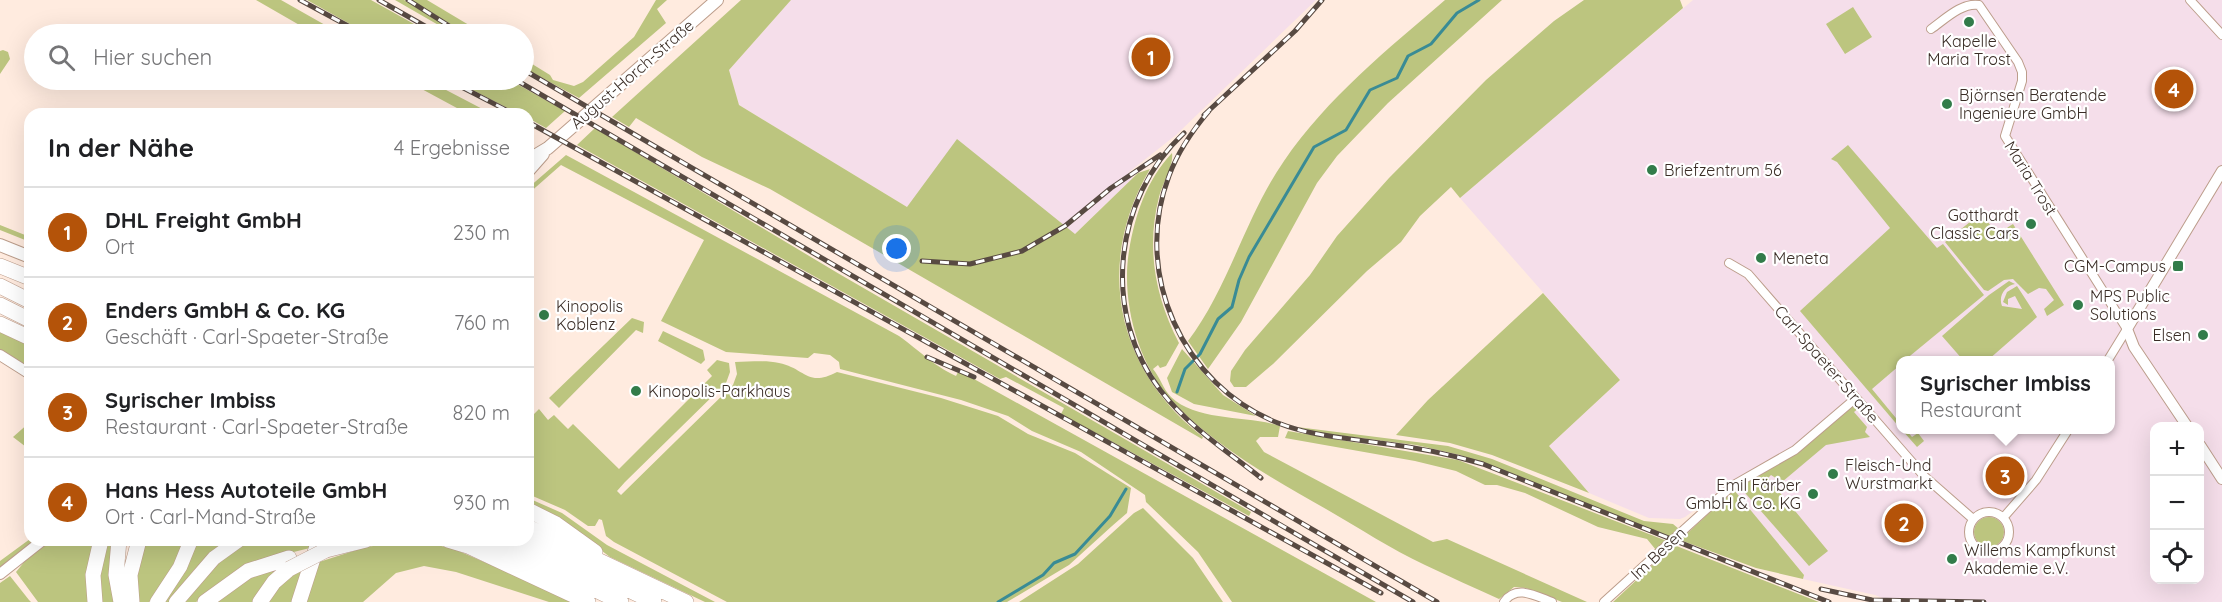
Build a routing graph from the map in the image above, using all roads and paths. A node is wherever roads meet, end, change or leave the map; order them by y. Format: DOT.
graph roads {
  1 [pos="717,0"];
  2 [pos="2190,0"];
  3 [pos="1930,29"];
  4 [pos="2222,35"];
  5 [pos="548,148"];
  6 [pos="534,156"];
  7 [pos="534,164"];
  8 [pos="2222,171"];
  9 [pos="0,245"];
  10 [pos="24,255"];
  11 [pos="1729,263"];
  12 [pos="0,266"];
  13 [pos="24,276"];
  14 [pos="0,286"];
  15 [pos="24,298"];
  16 [pos="0,306"];
  17 [pos="24,317"];
  18 [pos="0,324"];
  19 [pos="2127,329"];
  20 [pos="24,335"];
  21 [pos="0,355"];
  22 [pos="2110,356"];
  23 [pos="24,370"];
  24 [pos="1856,398"];
  25 [pos="2184,422"];
  26 [pos="2064,434"];
  27 [pos="2204,452"];
  28 [pos="2222,479"];
  29 [pos="534,513"];
  30 [pos="2003,518"];
  31 [pos="1973,519"];
  32 [pos="534,530"];
  33 [pos="534,545"];
  34 [pos="35,546"];
  35 [pos="100,546"];
  36 [pos="118,546"];
  37 [pos="137,546"];
  38 [pos="189,546"];
  39 [pos="231,546"];
  40 [pos="328,546"];
  41 [pos="468,546"];
  42 [pos="503,546"];
  43 [pos="289,564"];
  44 [pos="610,566"];
  45 [pos="0,574"];
  46 [pos="127,599"];
  47 [pos="95,602"];
  48 [pos="157,602"];
  49 [pos="176,602"];
  50 [pos="205,602"];
  51 [pos="260,602"];
  52 [pos="299,602"];
  53 [pos="588,602"];
  54 [pos="621,602"];
  55 [pos="654,602"];
  56 [pos="686,602"];
  57 [pos="1504,602"];
  58 [pos="1552,602"];
  59 [pos="1604,602"];
  1 -- 5 [label="main road, August-Horch-Straße"];
  2 -- 4 [label="street"];
  3 -- 19 [label="street, Maria Trost"];
  5 -- 6 [label="main road, August-Horch-Straße"];
  5 -- 7 [label="main road, August-Horch-Straße"];
  8 -- 19 [label="street"];
  9 -- 10 [label="main road"];
  11 -- 24 [label="street, Carl-Spaeter-Straße"];
  12 -- 13 [label="highway"];
  14 -- 15 [label="highway"];
  16 -- 17 [label="highway"];
  18 -- 20 [label="highway"];
  19 -- 22 [label="street"];
  19 -- 25 [label="street"];
  21 -- 23 [label="street"];
  24 -- 31 [label="street, Carl-Spaeter-Straße"];
  24 -- 59 [label="street, Im Besen"];
  26 -- 30 [label="street"];
  27 -- 28 [label="street"];
  29 -- 44 [label="highway"];
  30 -- 31 [label="street"];
  30 -- 31 [label="street"];
  32 -- 44 [label="highway"];
  33 -- 55 [label="highway"];
  34 -- 45 [label="street"];
  35 -- 47 [label="highway"];
  36 -- 46 [label="highway"];
  37 -- 46 [label="highway"];
  38 -- 48 [label="main road"];
  39 -- 49 [label="main road"];
  40 -- 43 [label="highway, bridge"];
  40 -- 52 [label="highway"];
  41 -- 53 [label="highway"];
  42 -- 54 [label="highway"];
  43 -- 50 [label="highway"];
  43 -- 51 [label="highway"];
  44 -- 56 [label="highway"];
  57 -- 58 [label="street"];
}
